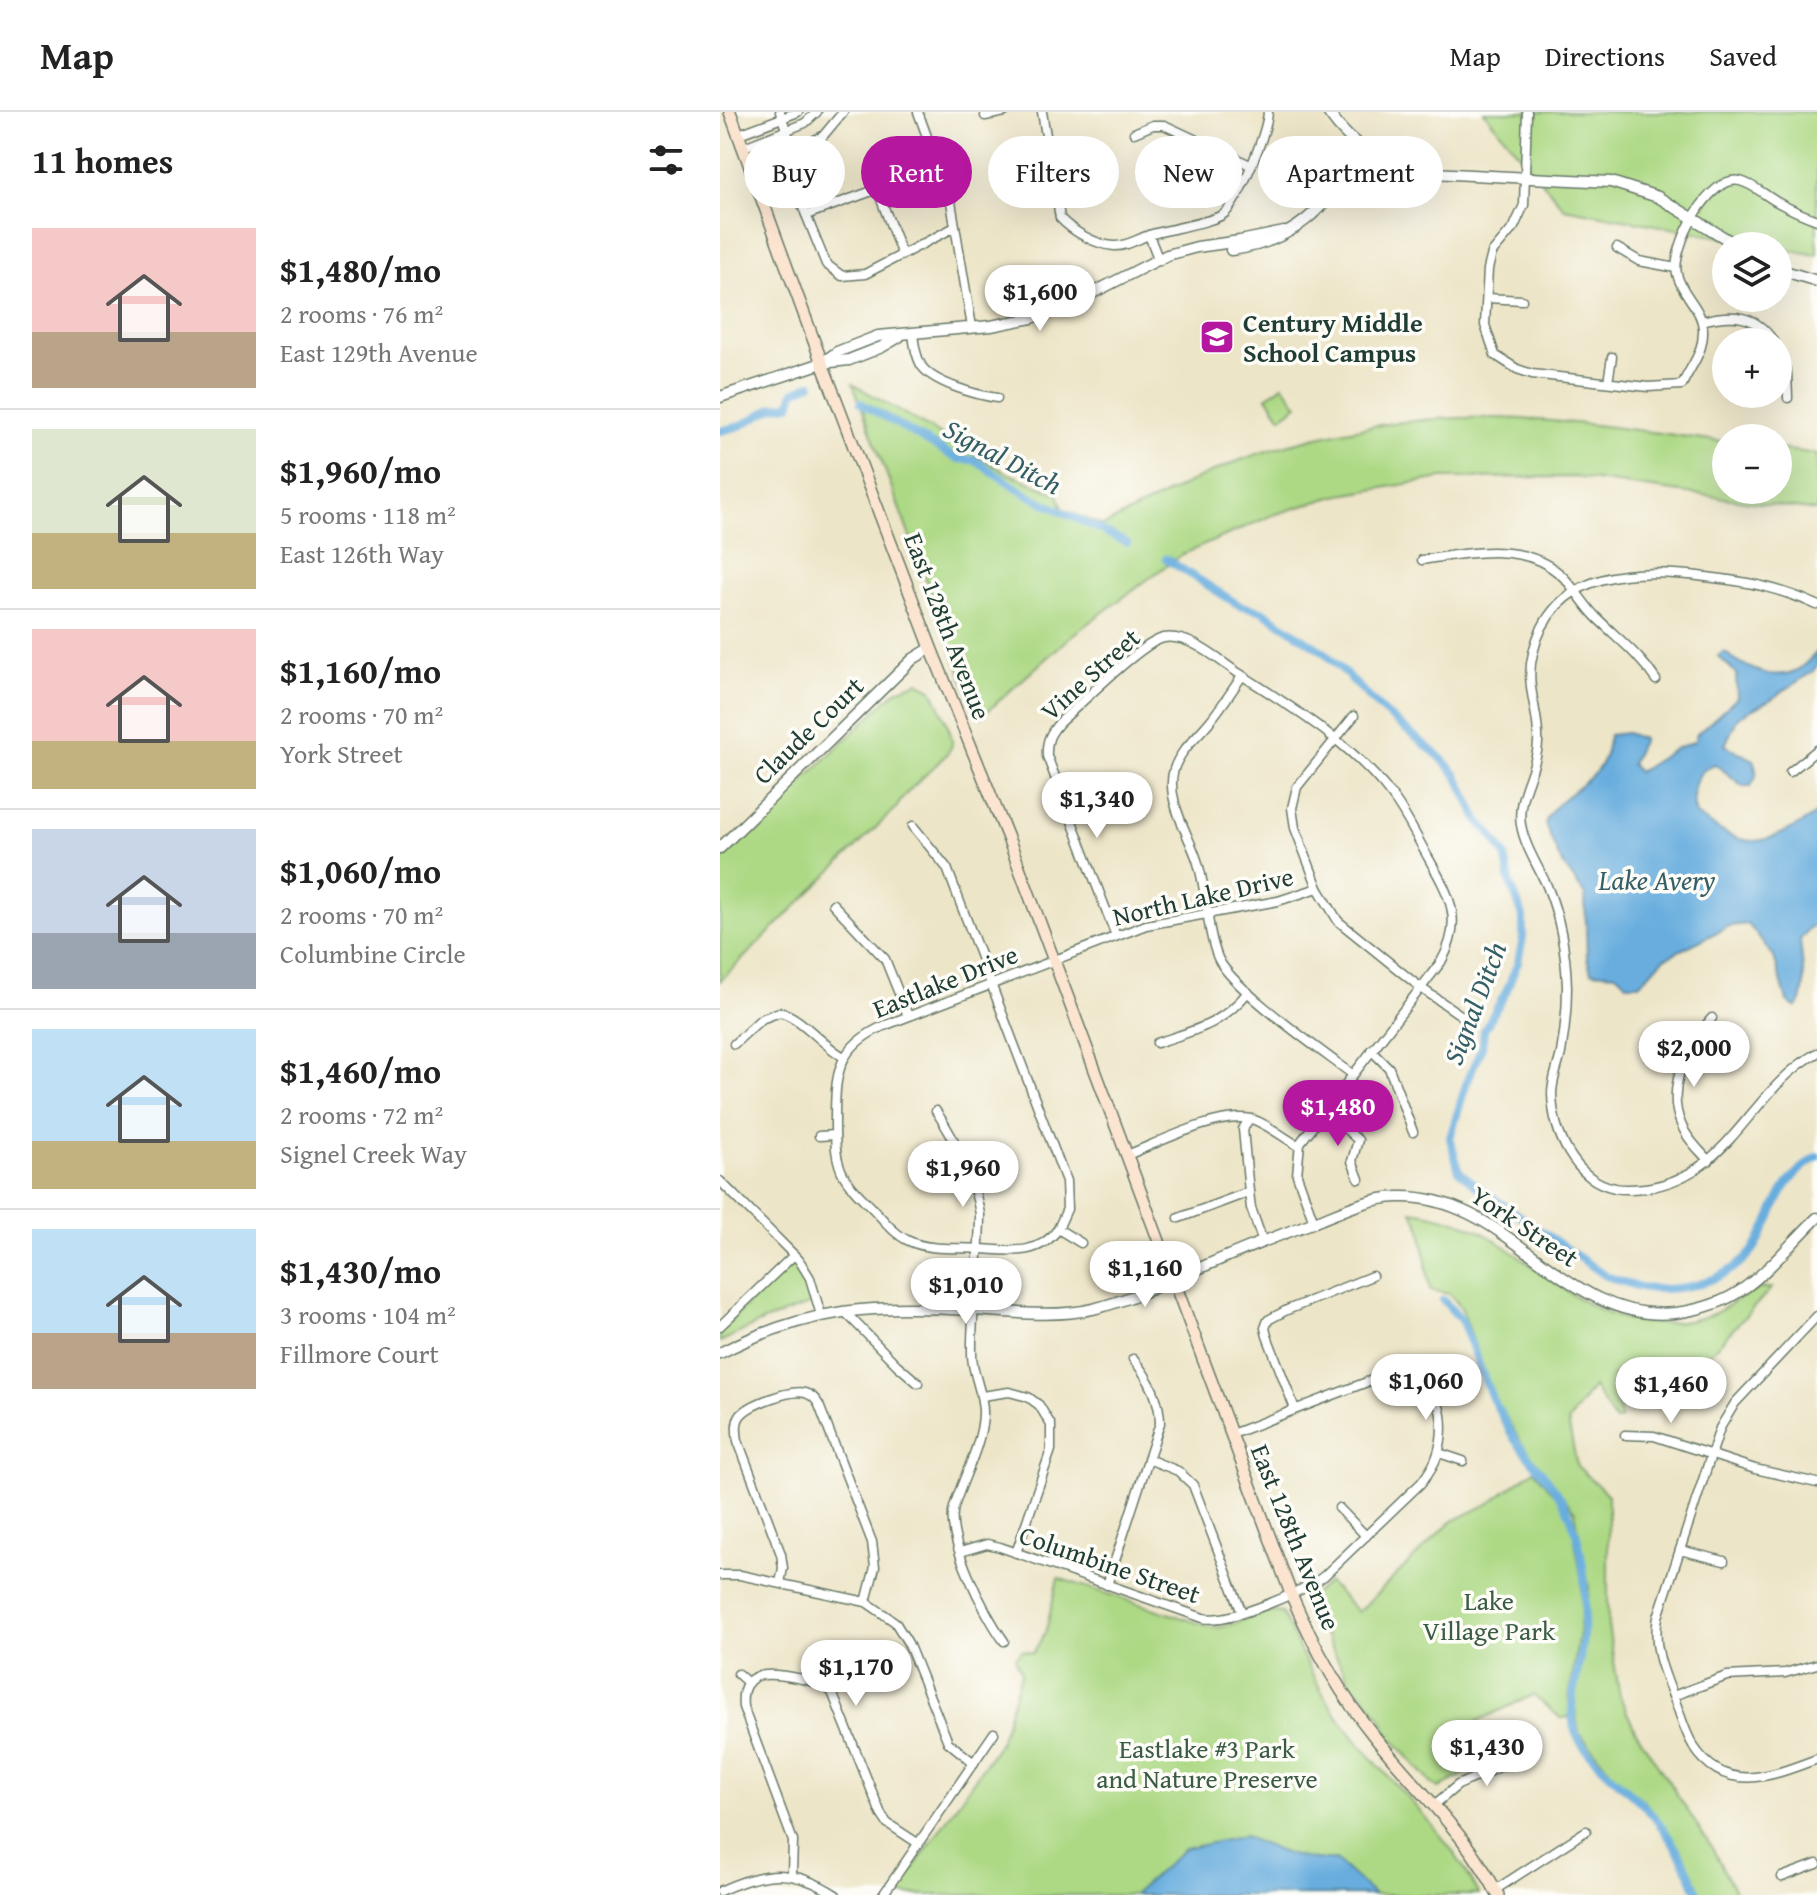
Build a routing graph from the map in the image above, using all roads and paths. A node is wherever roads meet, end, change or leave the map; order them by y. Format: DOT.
graph roads {
  1 [pos="730,112"];
  2 [pos="798,112"];
  3 [pos="817,112"];
  4 [pos="843,112"];
  5 [pos="918,112"];
  6 [pos="1005,112"];
  7 [pos="1042,112"];
  8 [pos="1268,112"];
  9 [pos="1328,112"];
  10 [pos="1527,112"];
  11 [pos="781,115"];
  12 [pos="985,116"];
  13 [pos="787,131"];
  14 [pos="1134,133"];
  15 [pos="739,134"];
  16 [pos="774,136"];
  17 [pos="789,136"];
  18 [pos="823,136"];
  19 [pos="1348,136"];
  20 [pos="744,147"];
  21 [pos="1250,165"];
  22 [pos="1443,172"];
  23 [pos="1525,176"];
  24 [pos="766,208"];
  25 [pos="804,208"];
  26 [pos="1320,208"];
  27 [pos="806,215"];
  28 [pos="1694,218"];
  29 [pos="1817,220"];
  30 [pos="955,227"];
  31 [pos="1716,232"];
  32 [pos="1149,235"];
  33 [pos="1617,248"];
  34 [pos="902,255"];
  35 [pos="1159,261"];
  36 [pos="1676,268"];
  37 [pos="1792,273"];
  38 [pos="1817,281"];
  39 [pos="1487,298"];
  40 [pos="1522,300"];
  41 [pos="1702,321"];
  42 [pos="972,327"];
  43 [pos="1763,328"];
  44 [pos="913,333"];
  45 [pos="1612,357"];
  46 [pos="822,363"];
  47 [pos="1608,382"];
  48 [pos="720,397"];
  49 [pos="997,398"];
  50 [pos="1422,560"];
  51 [pos="1573,592"];
  52 [pos="1817,605"];
  53 [pos="931,648"];
  54 [pos="1242,676"];
  55 [pos="1656,680"];
  56 [pos="1354,716"];
  57 [pos="1335,740"];
  58 [pos="1817,750"];
  59 [pos="1790,772"];
  60 [pos="913,826"];
  61 [pos="720,848"];
  62 [pos="1318,888"];
  63 [pos="833,904"];
  64 [pos="1209,912"];
  65 [pos="1116,936"];
  66 [pos="1053,960"];
  67 [pos="992,983"];
  68 [pos="1421,988"];
  69 [pos="1248,992"];
  70 [pos="908,1016"];
  71 [pos="1712,1018"];
  72 [pos="1468,1020"];
  73 [pos="1157,1043"];
  74 [pos="734,1044"];
  75 [pos="1371,1050"];
  76 [pos="1817,1053"];
  77 [pos="844,1057"];
  78 [pos="1352,1074"];
  79 [pos="1324,1110"];
  80 [pos="936,1111"];
  81 [pos="1249,1119"];
  82 [pos="1413,1132"];
  83 [pos="835,1135"];
  84 [pos="819,1136"];
  85 [pos="1299,1146"];
  86 [pos="1127,1155"];
  87 [pos="1709,1161"];
  88 [pos="1359,1179"];
  89 [pos="720,1181"];
  90 [pos="1249,1192"];
  91 [pos="1179,1218"];
  92 [pos="1817,1218"];
  93 [pos="1314,1222"];
  94 [pos="1058,1229"];
  95 [pos="1263,1242"];
  96 [pos="1081,1243"];
  97 [pos="979,1249"];
  98 [pos="794,1255"];
  99 [pos="1372,1276"];
  100 [pos="1173,1280"];
  101 [pos="973,1310"];
  102 [pos="844,1311"];
  103 [pos="821,1315"];
  104 [pos="1817,1316"];
  105 [pos="720,1326"];
  106 [pos="720,1353"];
  107 [pos="1133,1359"];
  108 [pos="1422,1368"];
  109 [pos="1418,1377"];
  110 [pos="918,1383"];
  111 [pos="814,1385"];
  112 [pos="809,1394"];
  113 [pos="982,1396"];
  114 [pos="1295,1409"];
  115 [pos="1232,1434"];
  116 [pos="1625,1435"];
  117 [pos="1439,1453"];
  118 [pos="1711,1454"];
  119 [pos="1148,1459"];
  120 [pos="1463,1461"];
  121 [pos="1817,1483"];
  122 [pos="1339,1508"];
  123 [pos="1366,1536"];
  124 [pos="1680,1550"];
  125 [pos="960,1552"];
  126 [pos="1016,1553"];
  127 [pos="1724,1561"];
  128 [pos="720,1575"];
  129 [pos="780,1583"];
  130 [pos="1107,1585"];
  131 [pos="1291,1594"];
  132 [pos="866,1602"];
  133 [pos="1242,1613"];
  134 [pos="1004,1641"];
  135 [pos="1817,1664"];
  136 [pos="738,1674"];
  137 [pos="748,1683"];
  138 [pos="1673,1696"];
  139 [pos="994,1733"];
  140 [pos="1529,1754"];
  141 [pos="1817,1759"];
  142 [pos="974,1763"];
  143 [pos="1434,1805"];
  144 [pos="1586,1831"];
  145 [pos="919,1844"];
  146 [pos="1817,1864"];
  147 [pos="792,1874"];
  148 [pos="1782,1877"];
  149 [pos="720,1891"];
  150 [pos="1496,1893"];
  151 [pos="836,1895"];
  152 [pos="883,1895"];
  1 -- 15 [label="main road, East 128th Avenue"];
  2 -- 11 [label="street"];
  3 -- 13 [label="street"];
  4 -- 18 [label="street"];
  5 -- 30 [label="street"];
  6 -- 12 [label="street"];
  7 -- 32 [label="street"];
  8 -- 21 [label="street"];
  9 -- 19 [label="street"];
  10 -- 23 [label="street"];
  11 -- 13 [label="street"];
  11 -- 15 [label="street"];
  13 -- 16 [label="street"];
  13 -- 17 [label="street"];
  14 -- 21 [label="street"];
  15 -- 20 [label="main road, East 128th Avenue"];
  21 -- 32 [label="street"];
  22 -- 23 [label="street"];
  23 -- 28 [label="street"];
  23 -- 39 [label="street"];
  24 -- 46 [label="main road, East 128th Avenue"];
  25 -- 27 [label="street"];
  26 -- 35 [label="street"];
  27 -- 34 [label="street"];
  27 -- 34 [label="street"];
  28 -- 29 [label="street"];
  28 -- 31 [label="street"];
  28 -- 36 [label="street"];
  30 -- 34 [label="street"];
  30 -- 42 [label="street"];
  32 -- 35 [label="street"];
  33 -- 36 [label="street"];
  35 -- 42 [label="street"];
  36 -- 41 [label="street"];
  37 -- 38 [label="street"];
  39 -- 40 [label="street"];
  39 -- 47 [label="street"];
  41 -- 43 [label="street"];
  41 -- 47 [label="street"];
  42 -- 44 [label="street"];
  44 -- 46 [label="street"];
  44 -- 49 [label="street"];
  45 -- 47 [label="street"];
  46 -- 48 [label="street"];
  46 -- 53 [label="main road, East 128th Avenue"];
  50 -- 51 [label="street"];
  51 -- 52 [label="street"];
  51 -- 55 [label="street"];
  51 -- 87 [label="street"];
  53 -- 61 [label="street, Claude Court"];
  53 -- 66 [label="main road, East 128th Avenue"];
  54 -- 57 [label="street"];
  54 -- 64 [label="street"];
  54 -- 65 [label="street, Vine Street"];
  56 -- 57 [label="street"];
  57 -- 62 [label="street"];
  57 -- 68 [label="street"];
  58 -- 59 [label="street"];
  60 -- 67 [label="street"];
  62 -- 64 [label="street, North Lake Drive"];
  62 -- 68 [label="street"];
  63 -- 70 [label="street"];
  64 -- 65 [label="street, North Lake Drive"];
  64 -- 69 [label="street"];
  65 -- 66 [label="street, North Lake Drive"];
  66 -- 67 [label="street, Eastlake Drive"];
  66 -- 86 [label="main road, East 128th Avenue"];
  67 -- 70 [label="street, Eastlake Drive"];
  67 -- 94 [label="street"];
  68 -- 72 [label="street"];
  68 -- 75 [label="street"];
  69 -- 73 [label="street"];
  69 -- 78 [label="street"];
  70 -- 77 [label="street, Eastlake Drive"];
  71 -- 87 [label="street"];
  74 -- 77 [label="street"];
  75 -- 78 [label="street"];
  75 -- 82 [label="street"];
  76 -- 87 [label="street"];
  77 -- 83 [label="street"];
  78 -- 79 [label="street"];
  79 -- 85 [label="street"];
  79 -- 88 [label="street"];
  80 -- 97 [label="street"];
  81 -- 85 [label="street"];
  81 -- 86 [label="street"];
  81 -- 90 [label="street"];
  83 -- 84 [label="street"];
  83 -- 97 [label="street"];
  85 -- 93 [label="street"];
  86 -- 100 [label="main road, East 128th Avenue"];
  89 -- 98 [label="street"];
  90 -- 91 [label="street"];
  90 -- 95 [label="street"];
  92 -- 93 [label="street, York Street"];
  93 -- 95 [label="street, York Street"];
  94 -- 96 [label="street"];
  94 -- 97 [label="street"];
  95 -- 100 [label="street, York Street"];
  97 -- 101 [label="street"];
  98 -- 103 [label="street"];
  98 -- 105 [label="street"];
  99 -- 114 [label="street"];
  100 -- 101 [label="street, York Street"];
  100 -- 115 [label="main road, East 128th Avenue"];
  101 -- 102 [label="street, York Street"];
  101 -- 113 [label="street"];
  102 -- 103 [label="street, York Street"];
  102 -- 110 [label="street"];
  103 -- 106 [label="street, York Street"];
  104 -- 118 [label="street"];
  107 -- 119 [label="street"];
  108 -- 109 [label="street"];
  109 -- 114 [label="street"];
  109 -- 117 [label="street"];
  111 -- 112 [label="street"];
  112 -- 129 [label="street"];
  112 -- 132 [label="street"];
  113 -- 125 [label="street"];
  113 -- 126 [label="street"];
  114 -- 115 [label="street"];
  115 -- 131 [label="main road, East 128th Avenue"];
  116 -- 118 [label="street"];
  117 -- 120 [label="street"];
  117 -- 123 [label="street, Columbine Street"];
  118 -- 121 [label="street"];
  118 -- 124 [label="street"];
  119 -- 130 [label="street"];
  119 -- 133 [label="street"];
  122 -- 123 [label="street"];
  123 -- 131 [label="street, Columbine Street"];
  124 -- 127 [label="street"];
  124 -- 138 [label="street"];
  125 -- 126 [label="street, Columbine Street"];
  125 -- 134 [label="street"];
  126 -- 130 [label="street, Columbine Street"];
  128 -- 129 [label="street"];
  129 -- 132 [label="street"];
  130 -- 133 [label="street, Columbine Street"];
  131 -- 133 [label="street, Columbine Street"];
  131 -- 143 [label="main road, East 128th Avenue"];
  132 -- 142 [label="street"];
  135 -- 138 [label="street"];
  136 -- 137 [label="street"];
  137 -- 145 [label="street"];
  137 -- 147 [label="street"];
  138 -- 141 [label="street"];
  139 -- 142 [label="street"];
  140 -- 143 [label="street"];
  142 -- 145 [label="street"];
  143 -- 150 [label="main road, East 128th Avenue"];
  144 -- 150 [label="street"];
  145 -- 152 [label="street"];
  146 -- 148 [label="street"];
  147 -- 149 [label="street"];
  147 -- 151 [label="street"];
}
